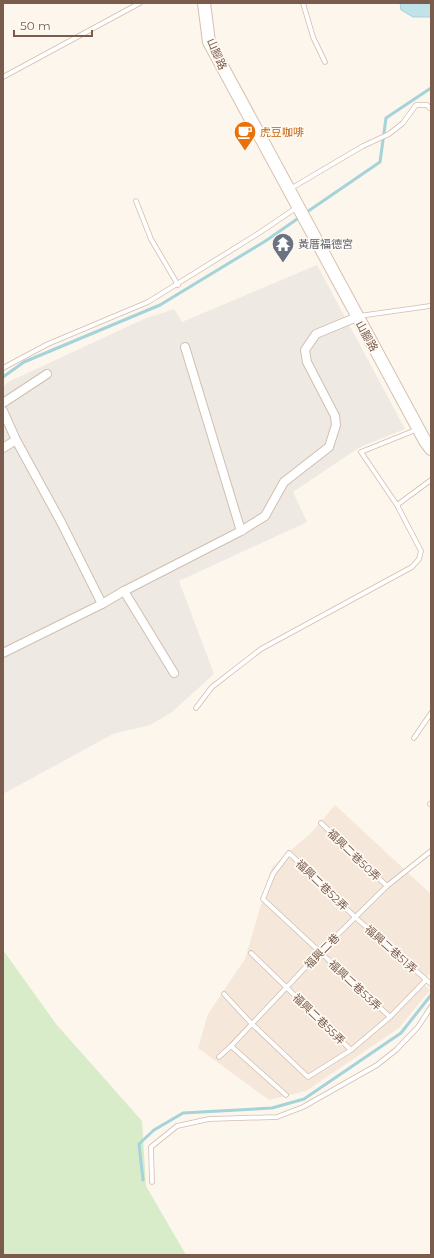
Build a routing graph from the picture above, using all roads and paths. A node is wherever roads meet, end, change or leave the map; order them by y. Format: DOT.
graph roads {
  1 [pos="140,3"];
  2 [pos="204,3"];
  3 [pos="303,3"];
  4 [pos="325,62"];
  5 [pos="3,77"];
  6 [pos="431,109"];
  7 [pos="288,190"];
  8 [pos="136,201"];
  9 [pos="298,207"];
  10 [pos="178,284"];
  11 [pos="430,306"];
  12 [pos="357,317"];
  13 [pos="185,346"];
  14 [pos="3,368"];
  15 [pos="47,374"];
  16 [pos="3,403"];
  17 [pos="3,411"];
  18 [pos="418,429"];
  19 [pos="16,440"];
  20 [pos="3,448"];
  21 [pos="431,449"];
  22 [pos="431,480"];
  23 [pos="397,505"];
  24 [pos="241,531"];
  25 [pos="124,591"];
  26 [pos="102,604"];
  27 [pos="3,653"];
  28 [pos="174,673"];
  29 [pos="196,708"];
  30 [pos="431,713"];
  31 [pos="414,738"];
  32 [pos="321,823"];
  33 [pos="431,851"];
  34 [pos="273,874"];
  35 [pos="387,886"];
  36 [pos="356,918"];
  37 [pos="320,952"];
  38 [pos="252,953"];
  39 [pos="426,980"];
  40 [pos="431,984"];
  41 [pos="286,988"];
  42 [pos="224,994"];
  43 [pos="431,1006"];
  44 [pos="390,1017"];
  45 [pos="251,1023"];
  46 [pos="231,1046"];
  47 [pos="351,1050"];
  48 [pos="219,1057"];
  49 [pos="286,1095"];
  50 [pos="152,1182"];
  1 -- 5 [label="lane"];
  2 -- 7 [label="main road, 山腳路"];
  3 -- 4 [label="lane"];
  6 -- 7 [label="lane"];
  7 -- 9 [label="main road, 山腳路"];
  8 -- 10 [label="lane"];
  9 -- 10 [label="lane"];
  9 -- 12 [label="main road, 山腳路"];
  10 -- 14 [label="lane"];
  11 -- 12 [label="lane"];
  12 -- 18 [label="main road, 山腳路"];
  12 -- 24 [label="street"];
  13 -- 24 [label="street"];
  15 -- 16 [label="street"];
  17 -- 19 [label="street"];
  18 -- 21 [label="main road, 山腳路"];
  18 -- 23 [label="lane"];
  19 -- 20 [label="street"];
  19 -- 26 [label="street"];
  22 -- 23 [label="lane"];
  23 -- 29 [label="lane"];
  24 -- 25 [label="street"];
  25 -- 26 [label="street"];
  25 -- 28 [label="street"];
  26 -- 27 [label="street"];
  30 -- 31 [label="lane"];
  32 -- 35 [label="lane, 福興二巷50弄"];
  33 -- 35 [label="lane, 福興二巷"];
  34 -- 36 [label="lane, 福興二巷52弄"];
  34 -- 37 [label="lane, 福興二巷53弄"];
  35 -- 36 [label="lane, 福興二巷"];
  36 -- 37 [label="lane, 福興二巷"];
  36 -- 39 [label="lane, 福興二巷51弄"];
  37 -- 41 [label="lane, 福興二巷"];
  37 -- 44 [label="lane, 福興二巷53弄"];
  38 -- 41 [label="lane, 福興二巷55弄"];
  39 -- 40 [label="lane, 福興二巷51弄"];
  39 -- 44 [label="lane"];
  41 -- 45 [label="lane, 福興二巷"];
  41 -- 47 [label="lane, 福興二巷55弄"];
  42 -- 45 [label="lane"];
  43 -- 50 [label="lane"];
  44 -- 47 [label="lane"];
  45 -- 46 [label="lane, 福興二巷"];
  45 -- 47 [label="lane"];
  46 -- 48 [label="lane, 福興二巷"];
  46 -- 49 [label="lane"];
}
